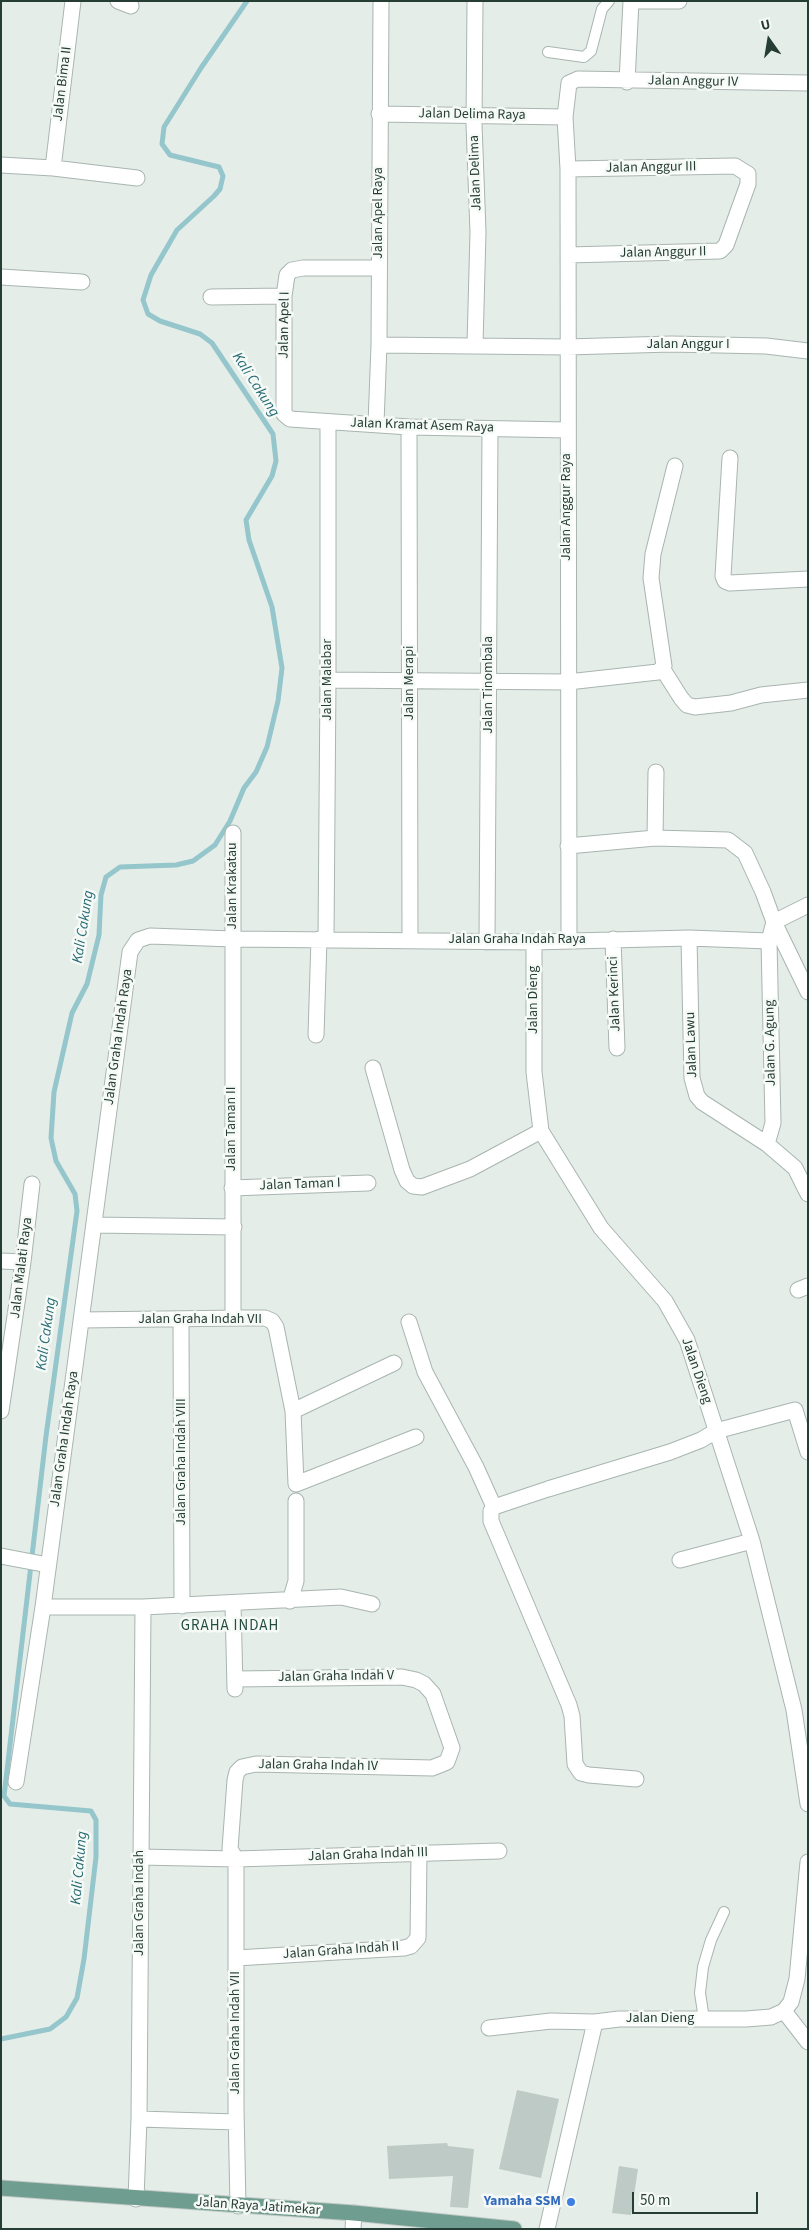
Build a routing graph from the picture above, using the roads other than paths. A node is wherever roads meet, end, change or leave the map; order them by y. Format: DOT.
graph roads {
  1 [pos="73,1"];
  2 [pos="380,1"];
  3 [pos="475,1"];
  4 [pos="609,1"];
  5 [pos="631,1"];
  6 [pos="679,1"];
  7 [pos="548,52"];
  8 [pos="578,79"];
  9 [pos="628,82"];
  10 [pos="808,83"];
  11 [pos="379,114"];
  12 [pos="474,114"];
  13 [pos="565,117"];
  14 [pos="1,164"];
  15 [pos="735,166"];
  16 [pos="53,168"];
  17 [pos="568,169"];
  18 [pos="137,178"];
  19 [pos="568,255"];
  20 [pos="379,268"];
  21 [pos="1,277"];
  22 [pos="82,282"];
  23 [pos="284,296"];
  24 [pos="211,297"];
  25 [pos="379,345"];
  26 [pos="475,345"];
  27 [pos="567,347"];
  28 [pos="808,351"];
  29 [pos="283,410"];
  30 [pos="328,422"];
  31 [pos="376,424"];
  32 [pos="410,427"];
  33 [pos="490,429"];
  34 [pos="567,430"];
  35 [pos="730,458"];
  36 [pos="675,466"];
  37 [pos="808,579"];
  38 [pos="662,668"];
  39 [pos="328,680"];
  40 [pos="411,681"];
  41 [pos="568,682"];
  42 [pos="489,683"];
  43 [pos="808,690"];
  44 [pos="656,772"];
  45 [pos="233,833"];
  46 [pos="655,838"];
  47 [pos="568,846"];
  48 [pos="808,905"];
  49 [pos="774,922"];
  50 [pos="689,938"];
  51 [pos="232,939"];
  52 [pos="322,939"];
  53 [pos="613,939"];
  54 [pos="410,940"];
  55 [pos="569,941"];
  56 [pos="769,941"];
  57 [pos="487,942"];
  58 [pos="534,942"];
  59 [pos="808,992"];
  60 [pos="316,1035"];
  61 [pos="617,1048"];
  62 [pos="373,1068"];
  63 [pos="542,1131"];
  64 [pos="767,1144"];
  65 [pos="368,1182"];
  66 [pos="32,1184"];
  67 [pos="232,1188"];
  68 [pos="808,1194"];
  69 [pos="94,1225"];
  70 [pos="234,1227"];
  71 [pos="1,1261"];
  72 [pos="23,1262"];
  73 [pos="233,1318"];
  74 [pos="181,1319"];
  75 [pos="81,1320"];
  76 [pos="409,1322"];
  77 [pos="6,1352"];
  78 [pos="394,1363"];
  79 [pos="802,1409"];
  80 [pos="1,1411"];
  81 [pos="292,1411"];
  82 [pos="716,1431"];
  83 [pos="416,1437"];
  84 [pos="808,1452"];
  85 [pos="296,1501"];
  86 [pos="494,1507"];
  87 [pos="752,1541"];
  88 [pos="1,1556"];
  89 [pos="680,1560"];
  90 [pos="41,1563"];
  91 [pos="290,1601"];
  92 [pos="234,1603"];
  93 [pos="372,1604"];
  94 [pos="182,1606"];
  95 [pos="42,1607"];
  96 [pos="143,1607"];
  97 [pos="432,1768"];
  98 [pos="636,1780"];
  99 [pos="16,1782"];
  100 [pos="808,1804"];
  101 [pos="499,1851"];
  102 [pos="419,1854"];
  103 [pos="140,1858"];
  104 [pos="236,1859"];
  105 [pos="808,1862"];
  106 [pos="724,1912"];
  107 [pos="236,1958"];
  108 [pos="784,2011"];
  109 [pos="704,2019"];
  110 [pos="595,2022"];
  111 [pos="489,2028"];
  112 [pos="808,2042"];
  113 [pos="139,2119"];
  114 [pos="236,2122"];
  115 [pos="1,2188"];
  116 [pos="136,2199"];
  117 [pos="238,2206"];
  118 [pos="354,2213"];
  119 [pos="353,2229"];
  120 [pos="514,2229"];
  121 [pos="547,2229"];
  1 -- 16 [label="street, Jalan Bima II"];
  2 -- 11 [label="street, Jalan Apel Raya"];
  3 -- 12 [label="street, Jalan Delima"];
  4 -- 7 [label="lane"];
  5 -- 6 [label="street"];
  5 -- 9 [label="street"];
  8 -- 9 [label="street, Jalan Anggur IV"];
  8 -- 13 [label="street, Jalan Anggur Raya"];
  9 -- 10 [label="street, Jalan Anggur IV"];
  11 -- 12 [label="street, Jalan Delima Raya"];
  11 -- 20 [label="street, Jalan Apel Raya"];
  12 -- 13 [label="street, Jalan Delima Raya"];
  12 -- 26 [label="street, Jalan Delima"];
  13 -- 17 [label="street, Jalan Anggur Raya"];
  14 -- 16 [label="street"];
  15 -- 17 [label="street, Jalan Anggur III"];
  15 -- 19 [label="street, Jalan Anggur II"];
  16 -- 18 [label="street"];
  17 -- 19 [label="street, Jalan Anggur Raya"];
  19 -- 27 [label="street, Jalan Anggur Raya"];
  20 -- 23 [label="street, Jalan Apel I"];
  20 -- 25 [label="street, Jalan Apel Raya"];
  21 -- 22 [label="street"];
  23 -- 24 [label="street"];
  23 -- 29 [label="street, Jalan Apel I"];
  25 -- 26 [label="street, Jalan Anggur I"];
  25 -- 31 [label="street, Jalan Apel Raya"];
  26 -- 27 [label="street, Jalan Anggur I"];
  27 -- 28 [label="street, Jalan Anggur I"];
  27 -- 34 [label="street, Jalan Anggur Raya"];
  29 -- 30 [label="street, Jalan Kramat Asem Raya"];
  30 -- 31 [label="street, Jalan Kramat Asem Raya"];
  30 -- 39 [label="street, Jalan Malabar"];
  31 -- 32 [label="street, Jalan Kramat Asem Raya"];
  32 -- 33 [label="street, Jalan Kramat Asem Raya"];
  32 -- 40 [label="street, Jalan Merapi"];
  33 -- 34 [label="street, Jalan Kramat Asem Raya"];
  33 -- 42 [label="street, Jalan Tinombala"];
  34 -- 41 [label="street, Jalan Anggur Raya"];
  35 -- 37 [label="street"];
  36 -- 38 [label="street"];
  38 -- 41 [label="street"];
  38 -- 43 [label="street"];
  39 -- 40 [label="street"];
  39 -- 52 [label="street, Jalan Malabar"];
  40 -- 42 [label="street"];
  40 -- 54 [label="street, Jalan Merapi"];
  41 -- 42 [label="street"];
  41 -- 47 [label="street, Jalan Anggur Raya"];
  42 -- 57 [label="street, Jalan Tinombala"];
  44 -- 46 [label="street"];
  45 -- 51 [label="street, Jalan Krakatau"];
  46 -- 47 [label="street"];
  46 -- 49 [label="street"];
  47 -- 55 [label="street, Jalan Anggur Raya"];
  48 -- 49 [label="street"];
  49 -- 56 [label="street"];
  49 -- 59 [label="street"];
  50 -- 53 [label="street, Jalan Graha Indah Raya"];
  50 -- 56 [label="street, Jalan Graha Indah Raya"];
  50 -- 64 [label="street, Jalan Lawu"];
  51 -- 52 [label="street, Jalan Graha Indah Raya"];
  51 -- 67 [label="street, Jalan Taman II"];
  51 -- 69 [label="street, Jalan Graha Indah Raya"];
  52 -- 54 [label="street, Jalan Graha Indah Raya"];
  52 -- 60 [label="street, Jalan Malabar"];
  53 -- 55 [label="street, Jalan Graha Indah Raya"];
  53 -- 61 [label="street, Jalan Kerinci"];
  54 -- 57 [label="street, Jalan Graha Indah Raya"];
  55 -- 58 [label="street, Jalan Graha Indah Raya"];
  56 -- 64 [label="street, Jalan G. Agung"];
  57 -- 58 [label="street, Jalan Graha Indah Raya"];
  58 -- 63 [label="street, Jalan Dieng"];
  62 -- 63 [label="street"];
  63 -- 82 [label="street, Jalan Dieng"];
  64 -- 68 [label="street, Jalan Lawu"];
  65 -- 67 [label="street, Jalan Taman I"];
  66 -- 72 [label="street, Jalan Malati Raya"];
  67 -- 70 [label="street, Jalan Taman II"];
  69 -- 70 [label="street"];
  69 -- 75 [label="street, Jalan Graha Indah Raya"];
  70 -- 73 [label="street, Jalan Taman II"];
  71 -- 72 [label="street"];
  72 -- 77 [label="street, Jalan Malati Raya"];
  73 -- 74 [label="street, Jalan Graha Indah VII"];
  73 -- 81 [label="street, Jalan Graha Indah VII"];
  74 -- 75 [label="street, Jalan Graha Indah VII"];
  74 -- 94 [label="street, Jalan Graha Indah VIII"];
  75 -- 90 [label="street, Jalan Graha Indah Raya"];
  76 -- 86 [label="street"];
  77 -- 80 [label="street, Jalan Malati Raya"];
  78 -- 81 [label="street"];
  79 -- 82 [label="street"];
  79 -- 84 [label="street"];
  81 -- 83 [label="street, Jalan Graha Indah VII"];
  82 -- 86 [label="street"];
  82 -- 87 [label="street, Jalan Dieng"];
  85 -- 91 [label="street"];
  86 -- 98 [label="street"];
  87 -- 89 [label="street"];
  87 -- 100 [label="street, Jalan Dieng"];
  88 -- 90 [label="street"];
  90 -- 95 [label="street, Jalan Graha Indah Raya"];
  91 -- 92 [label="street"];
  91 -- 93 [label="street"];
  92 -- 94 [label="street"];
  92 -- 97 [label="street, Jalan Graha Indah V"];
  94 -- 96 [label="street"];
  95 -- 96 [label="street"];
  95 -- 99 [label="street, Jalan Graha Indah Raya"];
  96 -- 103 [label="street, Jalan Graha Indah"];
  97 -- 104 [label="street, Jalan Graha Indah IV"];
  101 -- 102 [label="street, Jalan Graha Indah III"];
  102 -- 104 [label="street, Jalan Graha Indah III"];
  102 -- 107 [label="street, Jalan Graha Indah II"];
  103 -- 104 [label="street, Jalan Graha Indah III"];
  103 -- 113 [label="street, Jalan Graha Indah"];
  104 -- 107 [label="street, Jalan Graha Indah VII"];
  105 -- 108 [label="street"];
  106 -- 109 [label="lane"];
  107 -- 114 [label="street, Jalan Graha Indah VII"];
  108 -- 109 [label="street, Jalan Dieng"];
  108 -- 112 [label="street"];
  109 -- 110 [label="street, Jalan Dieng"];
  110 -- 111 [label="street, Jalan Dieng"];
  110 -- 121 [label="street"];
  113 -- 114 [label="street"];
  113 -- 116 [label="street, Jalan Graha Indah"];
  114 -- 117 [label="street, Jalan Graha Indah VII"];
  115 -- 116 [label="main road, Jalan Raya Jatimekar"];
  116 -- 117 [label="main road, Jalan Raya Jatimekar"];
  117 -- 118 [label="main road, Jalan Raya Jatimekar"];
  118 -- 119 [label="street"];
  118 -- 120 [label="main road, Jalan Raya Jatimekar"];
}
